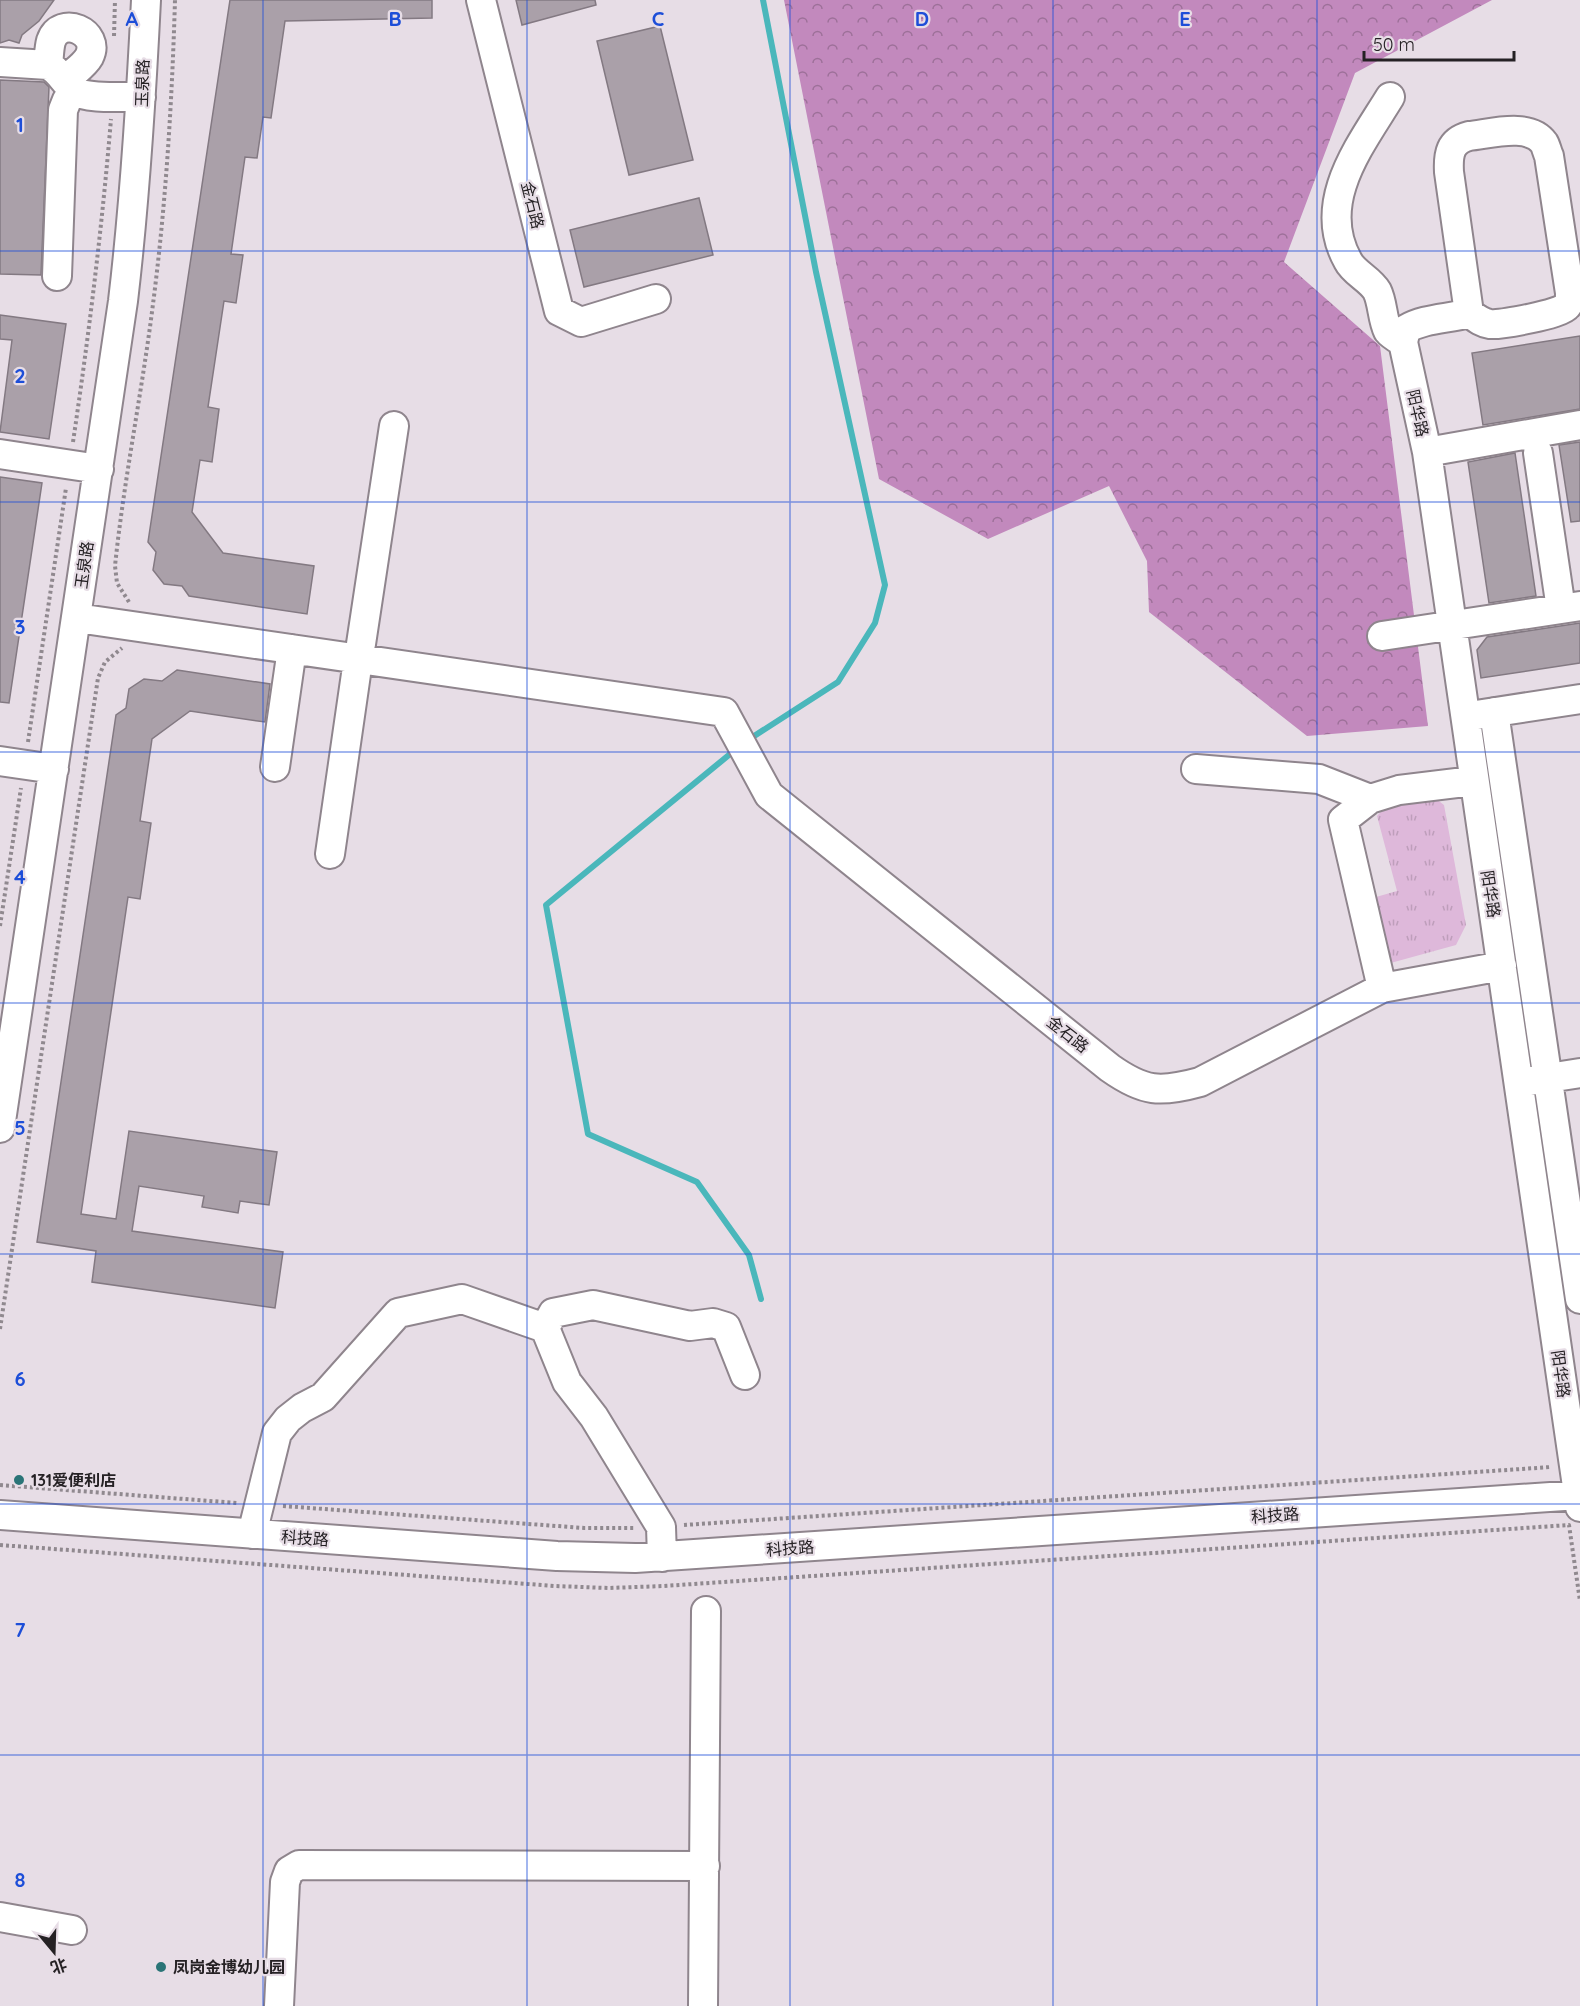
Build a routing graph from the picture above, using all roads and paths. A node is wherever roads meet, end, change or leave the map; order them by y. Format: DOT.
graph roads {
  1 [pos="146,0"];
  2 [pos="175,0"];
  3 [pos="480,0"];
  4 [pos="0,62"];
  5 [pos="62,79"];
  6 [pos="141,97"];
  7 [pos="1390,97"];
  8 [pos="57,276"];
  9 [pos="656,299"];
  10 [pos="1460,316"];
  11 [pos="1402,342"];
  12 [pos="1580,425"];
  13 [pos="394,426"];
  14 [pos="1427,452"];
  15 [pos="1538,453"];
  16 [pos="0,454"];
  17 [pos="99,469"];
  18 [pos="134,606"];
  19 [pos="1570,607"];
  20 [pos="77,618"];
  21 [pos="1453,626"];
  22 [pos="1382,636"];
  23 [pos="361,644"];
  24 [pos="128,645"];
  25 [pos="292,649"];
  26 [pos="357,674"];
  27 [pos="1580,699"];
  28 [pos="1494,712"];
  29 [pos="1465,717"];
  30 [pos="0,761"];
  31 [pos="275,767"];
  32 [pos="54,769"];
  33 [pos="1196,769"];
  34 [pos="1473,781"];
  35 [pos="1370,799"];
  36 [pos="330,854"];
  37 [pos="12,966"];
  38 [pos="1502,966"];
  39 [pos="1382,988"];
  40 [pos="1580,1074"];
  41 [pos="1548,1078"];
  42 [pos="1518,1083"];
  43 [pos="0,1128"];
  44 [pos="1580,1299"];
  45 [pos="545,1328"];
  46 [pos="0,1329"];
  47 [pos="745,1376"];
  48 [pos="1561,1466"];
  49 [pos="0,1485"];
  50 [pos="238,1503"];
  51 [pos="273,1505"];
  52 [pos="1577,1505"];
  53 [pos="0,1515"];
  54 [pos="661,1527"];
  55 [pos="252,1534"];
  56 [pos="662,1557"];
  57 [pos="1580,1601"];
  58 [pos="706,1611"];
  59 [pos="705,1866"];
  60 [pos="0,1917"];
  61 [pos="72,1930"];
  62 [pos="279,2006"];
  63 [pos="703,2006"];
  1 -- 6 [label="street, 玉泉路"];
  2 -- 18 [label="path"];
  3 -- 9 [label="street, 金石路"];
  4 -- 5 [label="street"];
  5 -- 6 [label="street"];
  5 -- 8 [label="street"];
  6 -- 17 [label="street, 玉泉路"];
  7 -- 11 [label="street"];
  10 -- 10 [label="street"];
  10 -- 11 [label="street"];
  11 -- 14 [label="street, 阳华路"];
  12 -- 14 [label="street"];
  13 -- 23 [label="street"];
  14 -- 21 [label="street, 阳华路"];
  15 -- 19 [label="street"];
  16 -- 17 [label="street"];
  17 -- 20 [label="street, 玉泉路"];
  19 -- 21 [label="street"];
  20 -- 25 [label="street"];
  20 -- 32 [label="street, 玉泉路"];
  21 -- 22 [label="street"];
  21 -- 29 [label="street, 阳华路"];
  24 -- 46 [label="path"];
  25 -- 31 [label="street"];
  25 -- 39 [label="street, 金石路"];
  26 -- 36 [label="street"];
  27 -- 28 [label="street"];
  28 -- 29 [label="street"];
  28 -- 41 [label="street, 阳华路"];
  29 -- 34 [label="street, 阳华路"];
  30 -- 32 [label="street"];
  32 -- 37 [label="street, 玉泉路"];
  33 -- 35 [label="street"];
  34 -- 35 [label="street"];
  34 -- 38 [label="street, 阳华路"];
  35 -- 39 [label="street"];
  37 -- 43 [label="street, 玉泉路"];
  38 -- 39 [label="street, 金石路"];
  38 -- 42 [label="street, 阳华路"];
  40 -- 41 [label="street"];
  41 -- 42 [label="street"];
  41 -- 44 [label="street, 阳华路"];
  42 -- 52 [label="street, 阳华路"];
  45 -- 47 [label="street"];
  45 -- 54 [label="street"];
  45 -- 55 [label="street"];
  48 -- 54 [label="path"];
  49 -- 50 [label="path"];
  51 -- 54 [label="path"];
  52 -- 56 [label="street, 科技路"];
  52 -- 57 [label="path"];
  53 -- 55 [label="street, 科技路"];
  54 -- 56 [label="street"];
  55 -- 56 [label="street, 科技路"];
  58 -- 59 [label="street"];
  59 -- 62 [label="street"];
  59 -- 63 [label="street"];
  60 -- 61 [label="street"];
}
